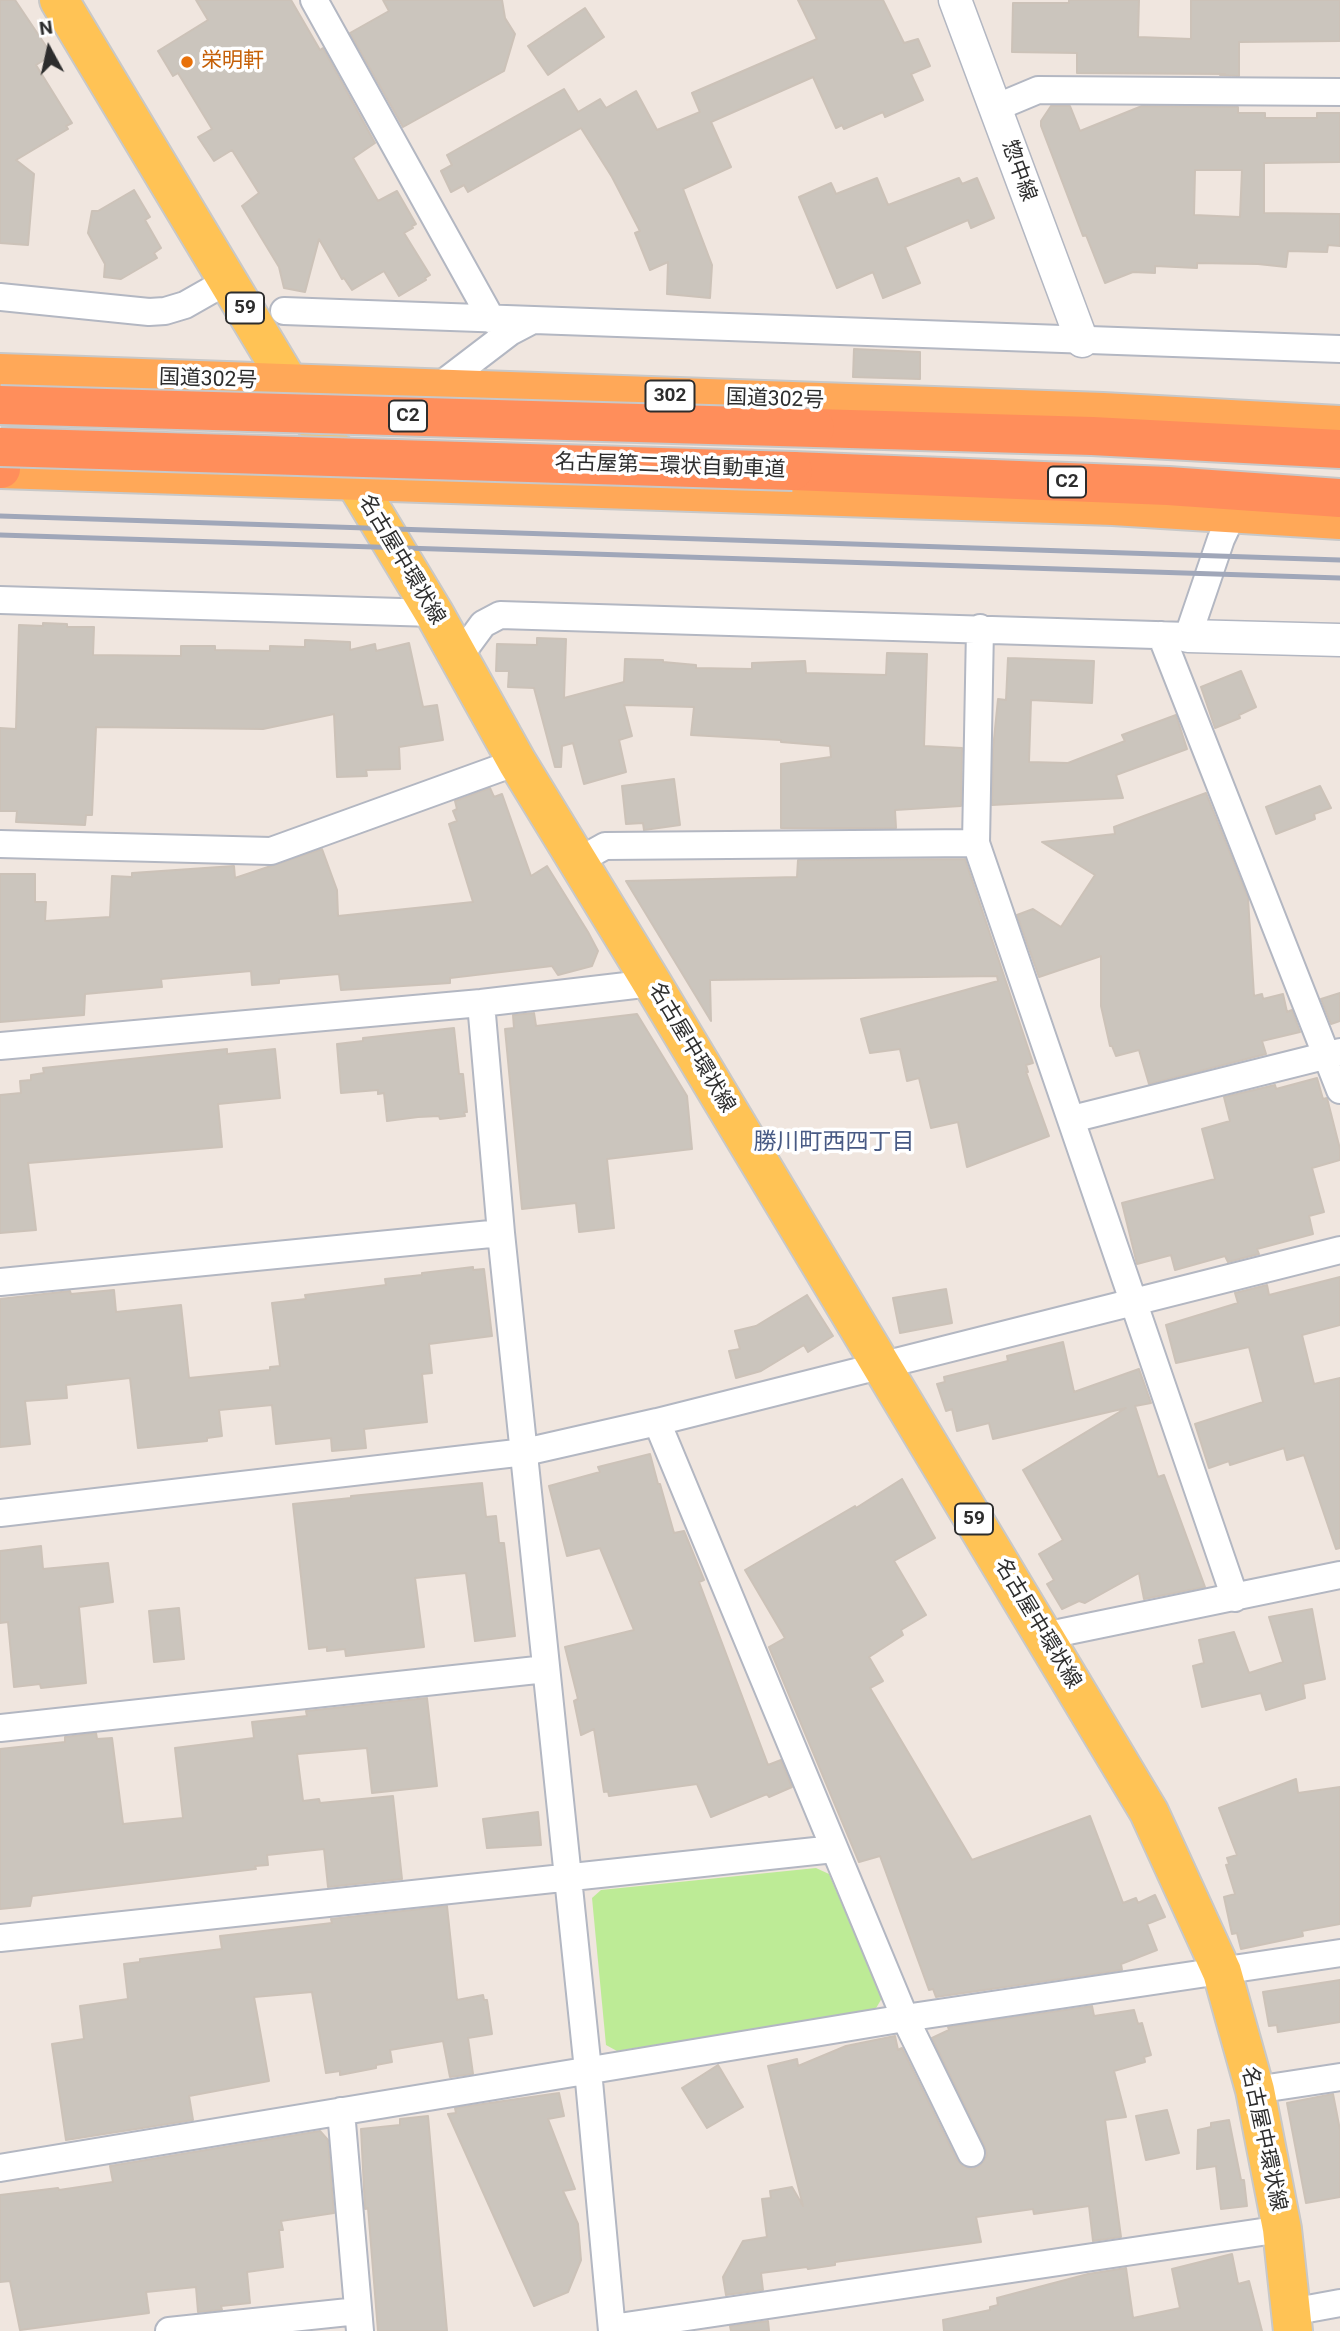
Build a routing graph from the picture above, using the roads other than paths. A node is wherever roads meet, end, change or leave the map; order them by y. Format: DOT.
graph roads {
  1 [pos="59,0"];
  2 [pos="314,0"];
  3 [pos="955,0"];
  4 [pos="1340,92"];
  5 [pos="995,108"];
  6 [pos="229,280"];
  7 [pos="0,297"];
  8 [pos="284,311"];
  9 [pos="492,320"];
  10 [pos="531,321"];
  11 [pos="1082,341"];
  12 [pos="1340,349"];
  13 [pos="0,373"];
  14 [pos="289,383"];
  15 [pos="438,387"];
  16 [pos="0,405"];
  17 [pos="1340,425"];
  18 [pos="1340,449"];
  19 [pos="0,463"];
  20 [pos="355,482"];
  21 [pos="1340,498"];
  22 [pos="1244,513"];
  23 [pos="1340,520"];
  24 [pos="0,600"];
  25 [pos="434,613"];
  26 [pos="980,628"];
  27 [pos="1175,635"];
  28 [pos="1340,640"];
  29 [pos="458,658"];
  30 [pos="517,762"];
  31 [pos="976,843"];
  32 [pos="0,844"];
  33 [pos="578,861"];
  34 [pos="652,983"];
  35 [pos="481,1003"];
  36 [pos="0,1046"];
  37 [pos="1333,1054"];
  38 [pos="1340,1090"];
  39 [pos="1072,1119"];
  40 [pos="501,1233"];
  41 [pos="1340,1250"];
  42 [pos="0,1282"];
  43 [pos="1133,1301"];
  44 [pos="881,1366"];
  45 [pos="657,1422"];
  46 [pos="526,1452"];
  47 [pos="0,1513"];
  48 [pos="1340,1575"];
  49 [pos="1235,1598"];
  50 [pos="1044,1636"];
  51 [pos="547,1669"];
  52 [pos="0,1728"];
  53 [pos="834,1849"];
  54 [pos="569,1878"];
  55 [pos="0,1938"];
  56 [pos="1340,1953"];
  57 [pos="1222,1972"];
  58 [pos="905,2018"];
  59 [pos="588,2070"];
  60 [pos="1340,2077"];
  61 [pos="1255,2090"];
  62 [pos="341,2111"];
  63 [pos="971,2153"];
  64 [pos="0,2168"];
  65 [pos="1282,2229"];
  66 [pos="1340,2303"];
  67 [pos="359,2321"];
  68 [pos="1292,2322"];
  69 [pos="612,2330"];
  70 [pos="169,2331"];
  1 -- 6 [label="main road, 名古屋中環状線 / 59"];
  2 -- 9 [label="street"];
  3 -- 5 [label="street, 惣中線"];
  4 -- 5 [label="street"];
  5 -- 11 [label="street, 惣中線"];
  6 -- 7 [label="street"];
  6 -- 14 [label="main road, 名古屋中環状線 / 59"];
  8 -- 9 [label="street"];
  9 -- 10 [label="street"];
  10 -- 11 [label="street"];
  10 -- 15 [label="street"];
  11 -- 12 [label="street"];
  13 -- 14 [label="highway, 国道302号 / 302"];
  14 -- 15 [label="highway, 国道302号 / 302"];
  14 -- 20 [label="main road, 名古屋中環状線 / 59"];
  15 -- 17 [label="highway, 国道302号 / 302"];
  16 -- 18 [label="highway, 名古屋第二環状自動車道 / C2, bridge"];
  19 -- 20 [label="highway"];
  19 -- 21 [label="highway, 名古屋第二環状自動車道 / C2, bridge"];
  20 -- 22 [label="highway"];
  20 -- 25 [label="main road, 名古屋中環状線 / 59"];
  22 -- 23 [label="highway"];
  22 -- 27 [label="street"];
  24 -- 25 [label="street"];
  25 -- 29 [label="main road, 名古屋中環状線 / 59"];
  26 -- 27 [label="street"];
  26 -- 29 [label="street"];
  26 -- 31 [label="street"];
  27 -- 28 [label="street"];
  27 -- 37 [label="street"];
  29 -- 30 [label="main road, 名古屋中環状線 / 59"];
  30 -- 32 [label="street"];
  30 -- 33 [label="main road, 名古屋中環状線 / 59"];
  31 -- 33 [label="street"];
  31 -- 39 [label="street"];
  33 -- 34 [label="main road, 名古屋中環状線 / 59"];
  34 -- 35 [label="street"];
  34 -- 44 [label="main road, 名古屋中環状線 / 59"];
  35 -- 36 [label="street"];
  35 -- 40 [label="street"];
  37 -- 38 [label="street"];
  37 -- 39 [label="street"];
  39 -- 43 [label="street"];
  40 -- 42 [label="street"];
  40 -- 46 [label="street"];
  41 -- 43 [label="street"];
  43 -- 44 [label="street"];
  43 -- 49 [label="street"];
  44 -- 45 [label="street"];
  44 -- 50 [label="main road, 名古屋中環状線 / 59"];
  45 -- 46 [label="street"];
  45 -- 53 [label="street"];
  46 -- 47 [label="street"];
  46 -- 51 [label="street"];
  48 -- 49 [label="street"];
  49 -- 50 [label="street"];
  50 -- 57 [label="main road, 名古屋中環状線 / 59"];
  51 -- 52 [label="street"];
  51 -- 54 [label="street"];
  53 -- 54 [label="street"];
  53 -- 58 [label="street"];
  54 -- 55 [label="street"];
  54 -- 59 [label="street"];
  56 -- 57 [label="street"];
  57 -- 58 [label="street"];
  57 -- 61 [label="main road, 名古屋中環状線 / 59"];
  58 -- 59 [label="street"];
  58 -- 63 [label="street"];
  59 -- 62 [label="street"];
  59 -- 69 [label="street"];
  60 -- 61 [label="street"];
  61 -- 65 [label="main road, 名古屋中環状線 / 59"];
  62 -- 64 [label="street"];
  62 -- 67 [label="street"];
  65 -- 68 [label="main road, 名古屋中環状線 / 59"];
  65 -- 69 [label="street"];
  66 -- 68 [label="street"];
  67 -- 70 [label="street"];
}
